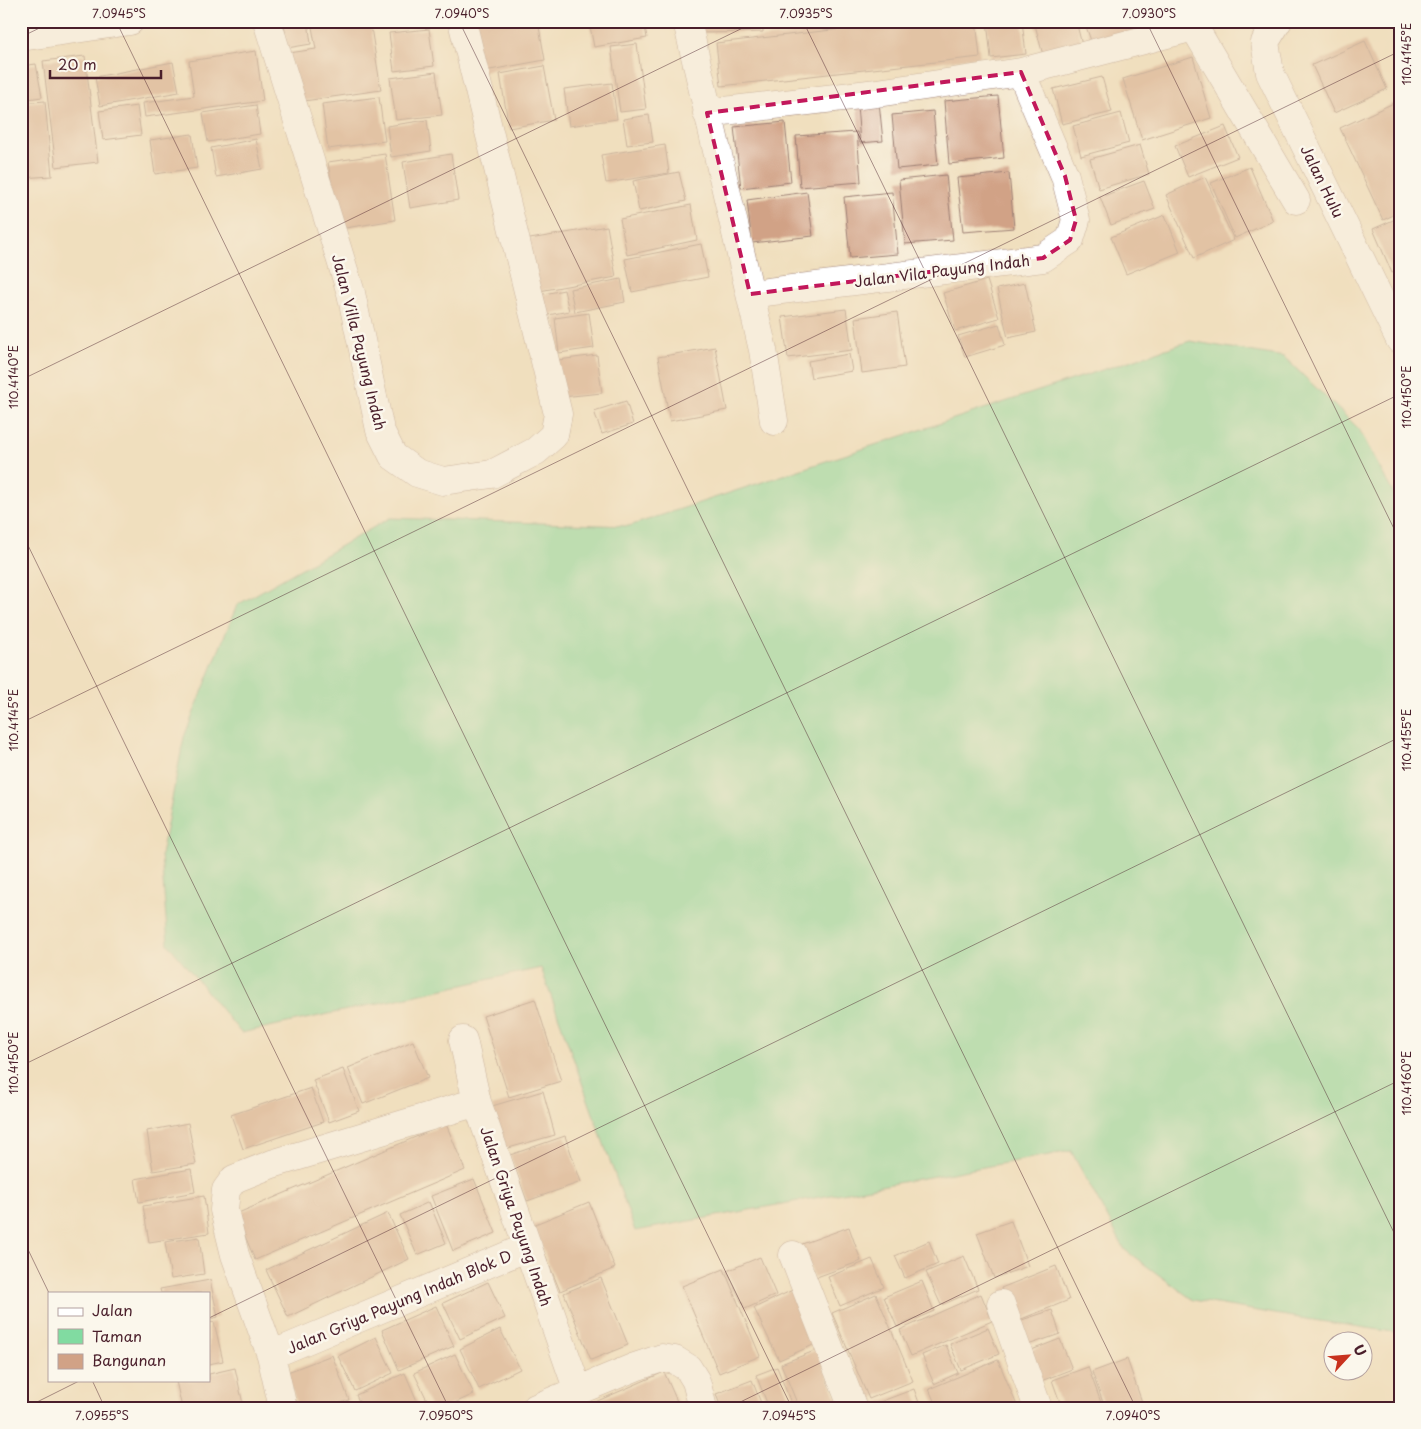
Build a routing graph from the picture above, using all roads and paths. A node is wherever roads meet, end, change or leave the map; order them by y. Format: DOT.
graph roads {
  1 [pos="130,21"];
  2 [pos="267,21"];
  3 [pos="462,21"];
  4 [pos="687,21"];
  5 [pos="1278,21"];
  6 [pos="1193,24"];
  7 [pos="21,37"];
  8 [pos="1021,72"];
  9 [pos="707,113"];
  10 [pos="1296,200"];
  11 [pos="750,294"];
  12 [pos="1400,340"];
  13 [pos="774,421"];
  14 [pos="463,1040"];
  15 [pos="477,1102"];
  16 [pos="528,1247"];
  17 [pos="793,1255"];
  18 [pos="1001,1304"];
  19 [pos="270,1355"];
  20 [pos="578,1391"];
  21 [pos="283,1408"];
  22 [pos="536,1408"];
  23 [pos="703,1408"];
  24 [pos="853,1408"];
  25 [pos="1038,1408"];
  1 -- 7 [label="street"];
  2 -- 3 [label="street, Jalan Villa Payung Indah"];
  4 -- 9 [label="street"];
  5 -- 12 [label="street, Jalan Hulu"];
  6 -- 8 [label="street"];
  6 -- 10 [label="street"];
  8 -- 9 [label="street"];
  8 -- 11 [label="street, Jalan Vila Payung Indah"];
  9 -- 11 [label="street"];
  11 -- 13 [label="street"];
  14 -- 15 [label="street, Jalan Griya Payung Indah"];
  15 -- 16 [label="street, Jalan Griya Payung Indah"];
  15 -- 19 [label="street"];
  16 -- 19 [label="street, Jalan Griya Payung Indah Blok D"];
  16 -- 20 [label="street, Jalan Griya Payung Indah"];
  17 -- 24 [label="street"];
  18 -- 25 [label="street"];
  19 -- 21 [label="street"];
  20 -- 22 [label="street"];
  20 -- 23 [label="street"];
}
